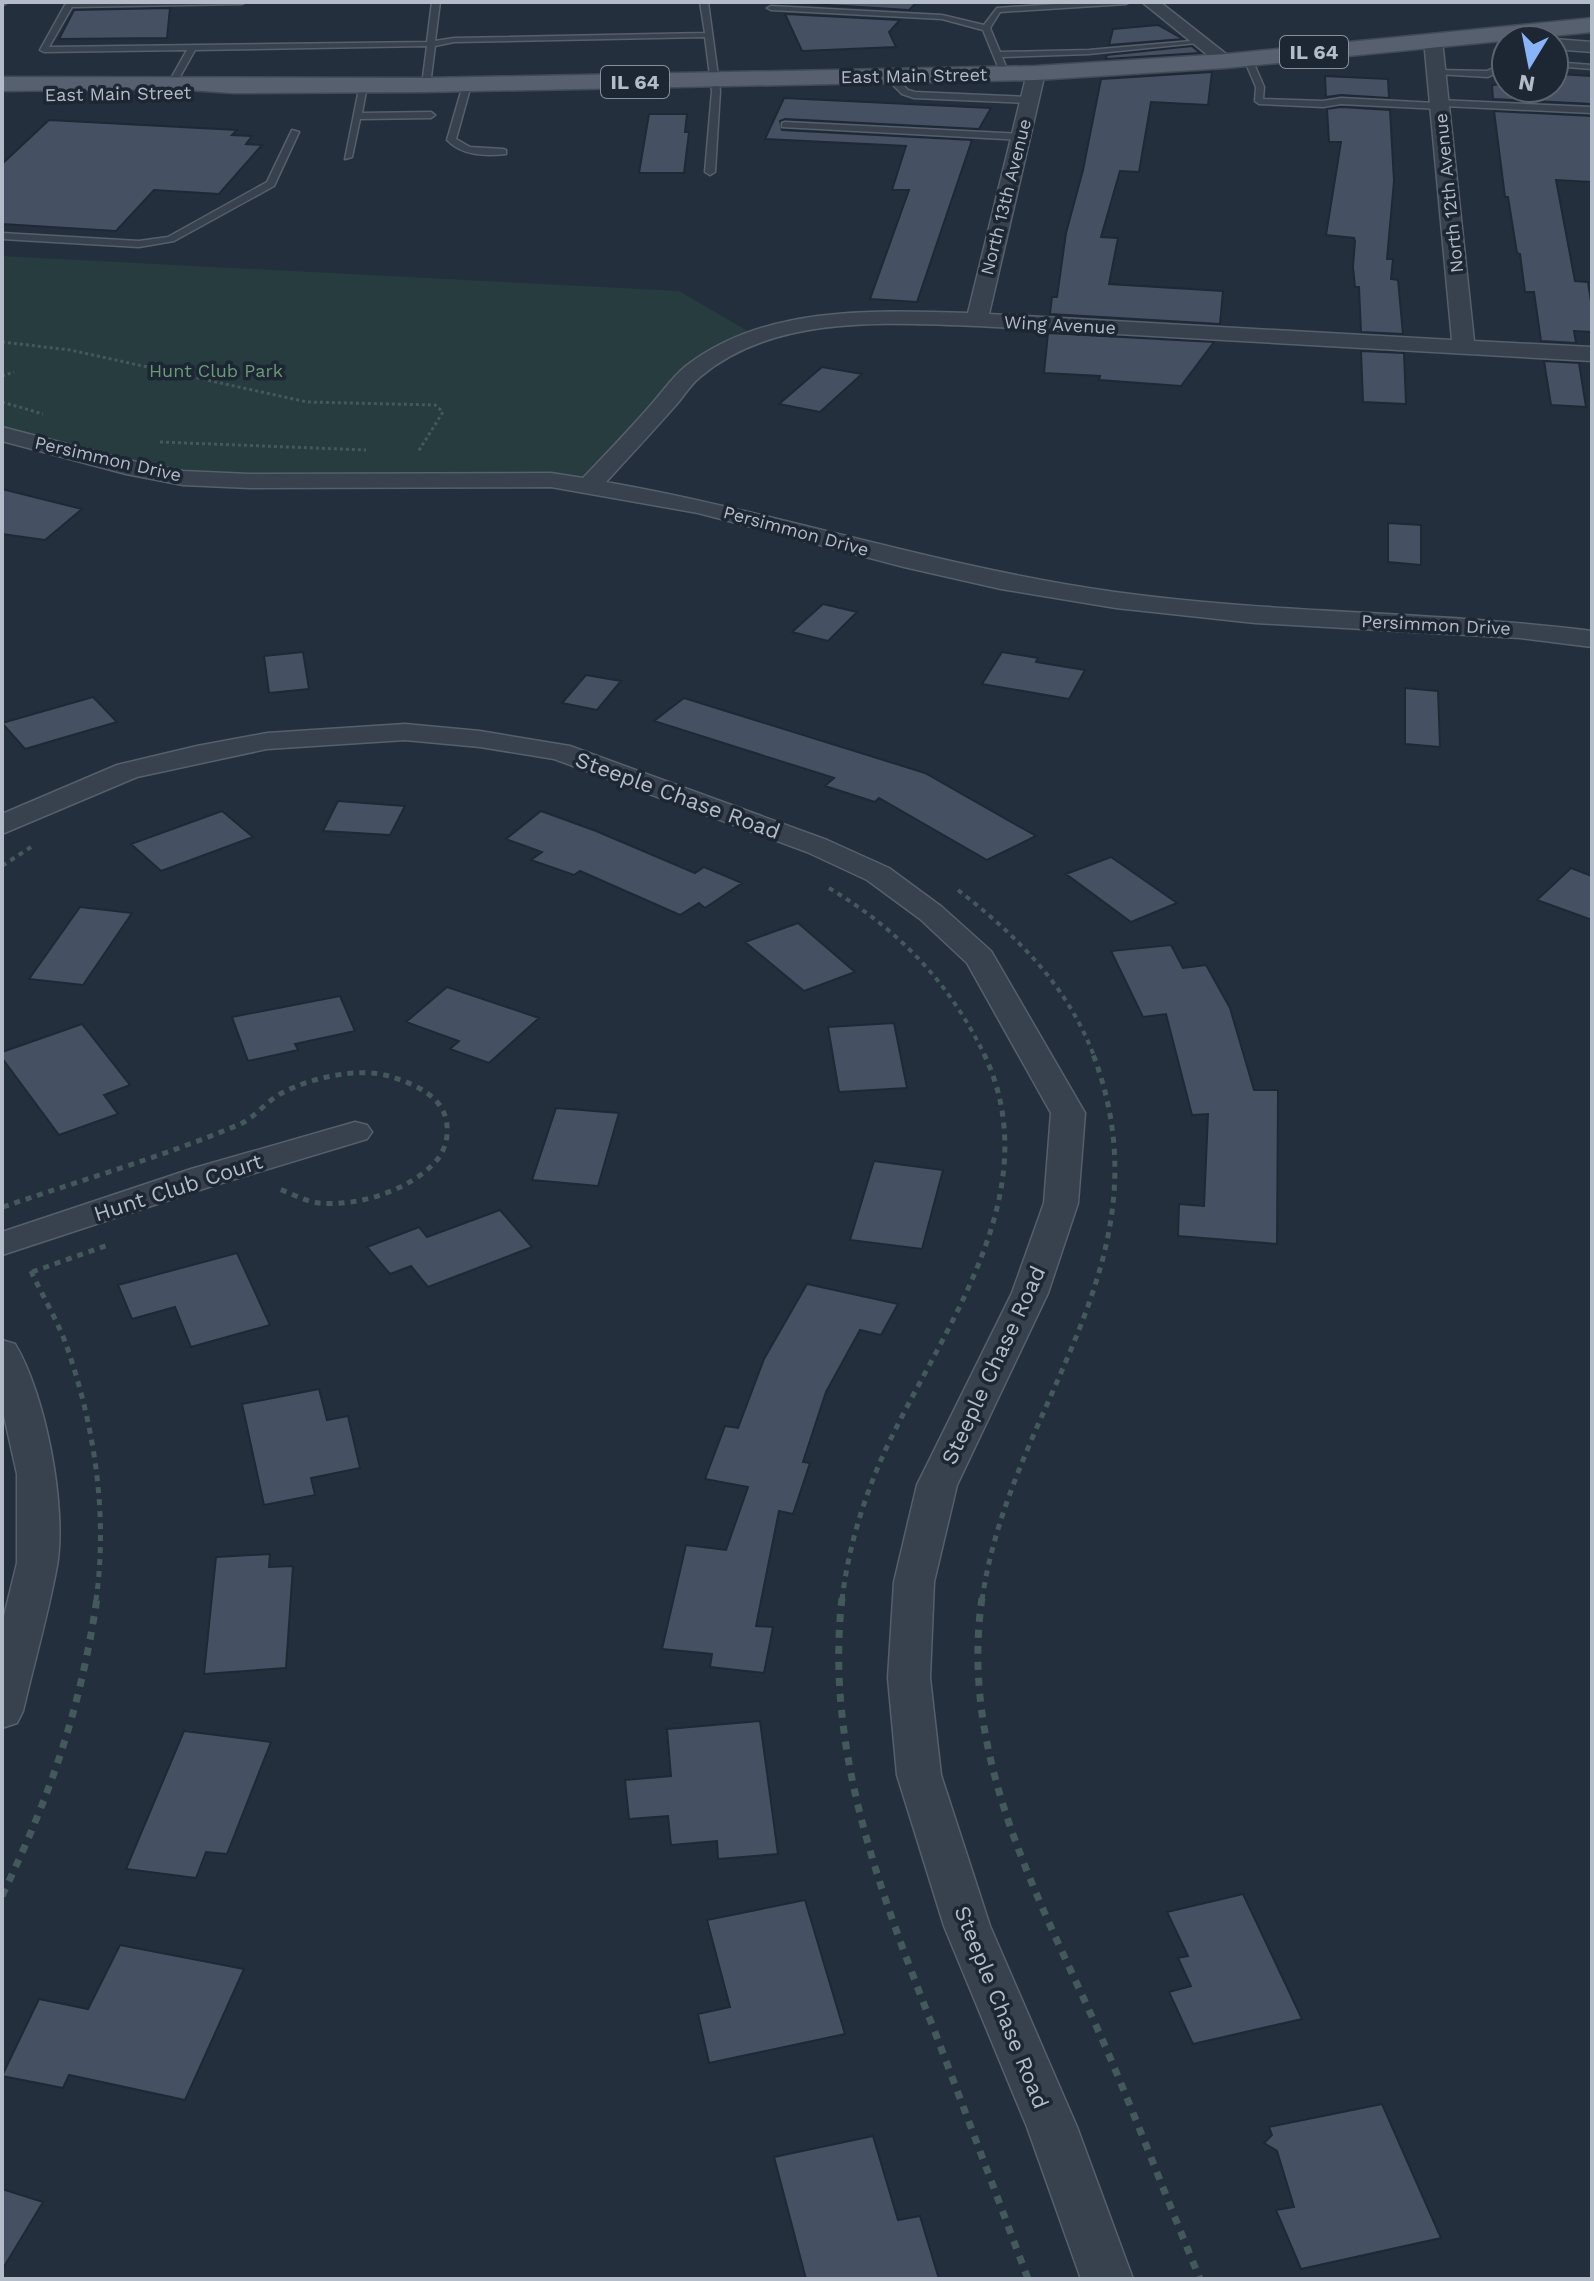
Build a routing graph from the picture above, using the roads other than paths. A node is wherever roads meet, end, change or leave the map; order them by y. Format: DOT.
graph roads {
  1 [pos="242,2"];
  2 [pos="436,2"];
  3 [pos="704,2"];
  4 [pos="1126,2"];
  5 [pos="1150,2"];
  6 [pos="771,8"];
  7 [pos="1592,25"];
  8 [pos="986,28"];
  9 [pos="709,35"];
  10 [pos="1476,35"];
  11 [pos="1490,38"];
  12 [pos="1433,40"];
  13 [pos="1203,42"];
  14 [pos="430,44"];
  15 [pos="1570,45"];
  16 [pos="1592,47"];
  17 [pos="192,48"];
  18 [pos="1237,60"];
  19 [pos="1002,64"];
  20 [pos="1570,65"];
  21 [pos="1592,67"];
  22 [pos="1436,72"];
  23 [pos="1036,73"];
  24 [pos="1490,73"];
  25 [pos="889,76"];
  26 [pos="713,80"];
  27 [pos="173,82"];
  28 [pos="2,84"];
  29 [pos="426,85"];
  30 [pos="467,85"];
  31 [pos="233,86"];
  32 [pos="363,86"];
  33 [pos="2,96"];
  34 [pos="1030,100"];
  35 [pos="1440,104"];
  36 [pos="1592,110"];
  37 [pos="431,115"];
  38 [pos="357,116"];
  39 [pos="785,125"];
  40 [pos="295,132"];
  41 [pos="1021,137"];
  42 [pos="503,152"];
  43 [pos="348,157"];
  44 [pos="710,172"];
  45 [pos="2,236"];
  46 [pos="977,320"];
  47 [pos="1464,346"];
  48 [pos="1592,354"];
  49 [pos="2,434"];
  50 [pos="589,486"];
  51 [pos="1592,639"];
  52 [pos="2,825"];
  53 [pos="355,1132"];
  54 [pos="2,1244"];
  55 [pos="2,1353"];
  56 [pos="2,1711"];
  57 [pos="1107,2279"];
  1 -- 17 [label="lane"];
  2 -- 14 [label="lane"];
  3 -- 9 [label="lane"];
  4 -- 8 [label="lane"];
  5 -- 13 [label="street"];
  6 -- 8 [label="lane"];
  7 -- 10 [label="main road, East Main Street / IL 64"];
  8 -- 19 [label="lane"];
  9 -- 14 [label="lane"];
  9 -- 26 [label="lane"];
  10 -- 11 [label="street"];
  10 -- 12 [label="main road, East Main Street / IL 64"];
  12 -- 18 [label="main road, East Main Street / IL 64"];
  12 -- 22 [label="street, North 12th Avenue"];
  13 -- 18 [label="street"];
  13 -- 19 [label="lane"];
  14 -- 17 [label="lane"];
  14 -- 29 [label="lane"];
  15 -- 16 [label="street"];
  17 -- 27 [label="lane"];
  18 -- 23 [label="main road, East Main Street / IL 64"];
  18 -- 35 [label="lane"];
  19 -- 23 [label="main road, East Main Street / IL 64"];
  19 -- 25 [label="main road, East Main Street / IL 64"];
  20 -- 21 [label="lane"];
  22 -- 24 [label="lane"];
  22 -- 35 [label="street, North 12th Avenue"];
  23 -- 34 [label="street, North 13th Avenue"];
  25 -- 26 [label="main road, East Main Street / IL 64"];
  25 -- 34 [label="lane"];
  26 -- 30 [label="main road, East Main Street / IL 64"];
  26 -- 44 [label="lane"];
  27 -- 28 [label="main road, East Main Street / IL 64"];
  27 -- 31 [label="main road, East Main Street / IL 64"];
  29 -- 30 [label="main road, East Main Street / IL 64"];
  29 -- 32 [label="main road, East Main Street / IL 64"];
  30 -- 42 [label="lane"];
  31 -- 32 [label="main road, East Main Street / IL 64"];
  31 -- 33 [label="main road, East Main Street / IL 64"];
  32 -- 38 [label="lane"];
  34 -- 41 [label="street, North 13th Avenue"];
  35 -- 36 [label="lane"];
  35 -- 47 [label="street, North 12th Avenue"];
  37 -- 38 [label="lane"];
  38 -- 43 [label="lane"];
  39 -- 41 [label="lane"];
  40 -- 45 [label="lane"];
  41 -- 46 [label="street, North 13th Avenue"];
  46 -- 47 [label="street, Wing Avenue"];
  46 -- 50 [label="street, Wing Avenue"];
  47 -- 48 [label="street, Wing Avenue"];
  49 -- 50 [label="street, Persimmon Drive"];
  50 -- 51 [label="street, Persimmon Drive"];
  52 -- 57 [label="street, Steeple Chase Road"];
  53 -- 54 [label="street, Hunt Club Court"];
  55 -- 56 [label="street"];
}
